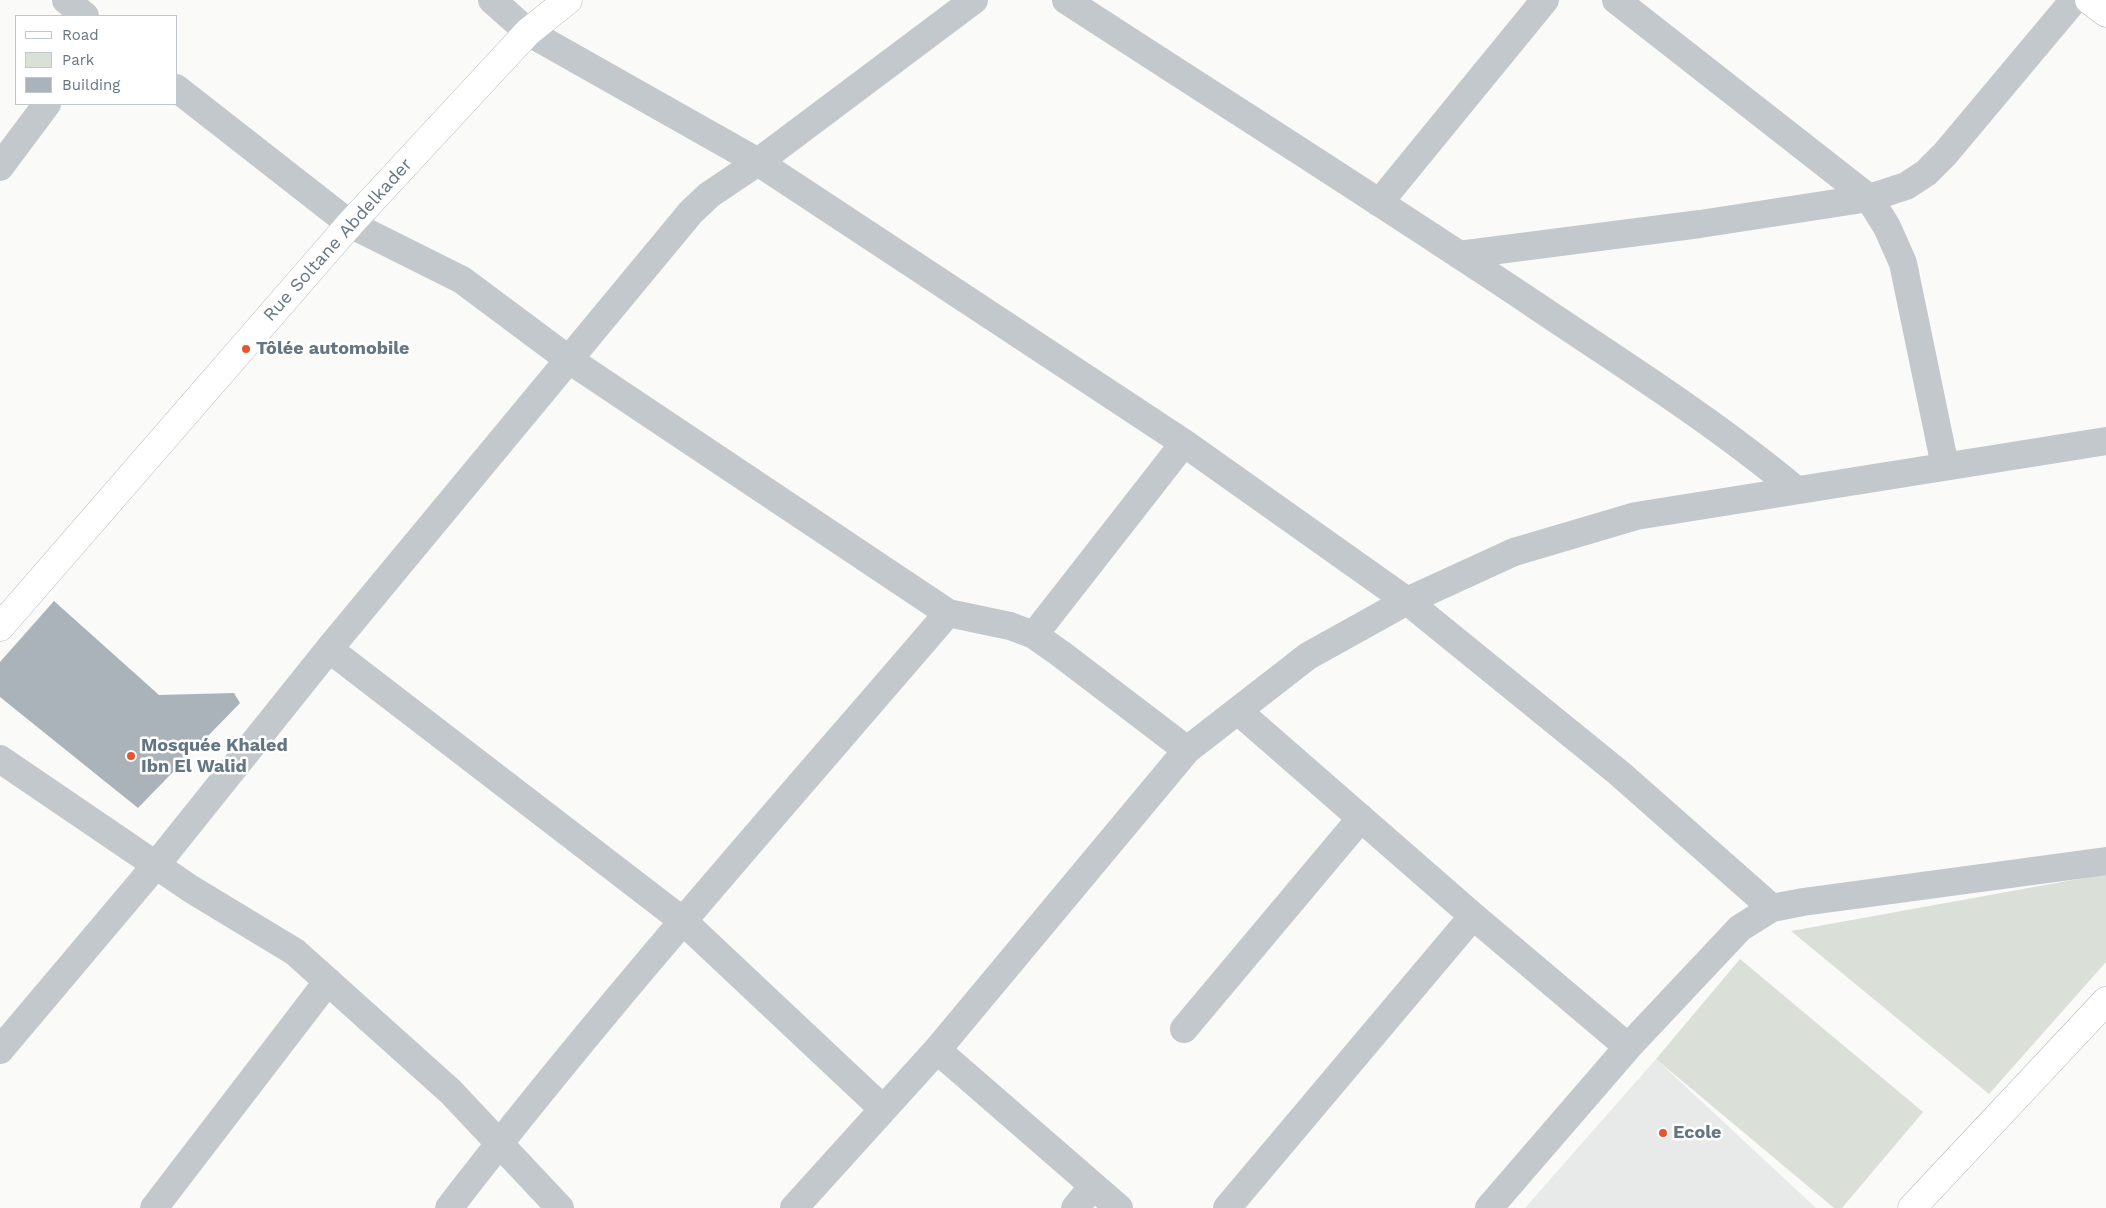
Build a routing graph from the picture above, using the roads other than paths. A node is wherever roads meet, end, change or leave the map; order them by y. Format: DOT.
graph roads {
  1 [pos="66,0"];
  2 [pos="492,0"];
  3 [pos="568,0"];
  4 [pos="974,0"];
  5 [pos="1066,0"];
  6 [pos="1546,0"];
  7 [pos="1616,0"];
  8 [pos="2074,0"];
  9 [pos="2089,0"];
  10 [pos="2106,13"];
  11 [pos="84,15"];
  12 [pos="528,32"];
  13 [pos="178,90"];
  14 [pos="46,105"];
  15 [pos="758,162"];
  16 [pos="0,167"];
  17 [pos="1869,198"];
  18 [pos="1378,203"];
  19 [pos="350,224"];
  20 [pos="1459,255"];
  21 [pos="568,359"];
  22 [pos="2106,441"];
  23 [pos="1184,443"];
  24 [pos="1945,466"];
  25 [pos="1795,489"];
  26 [pos="1407,601"];
  27 [pos="948,613"];
  28 [pos="0,627"];
  29 [pos="1034,635"];
  30 [pos="329,649"];
  31 [pos="1238,711"];
  32 [pos="1187,750"];
  33 [pos="0,759"];
  34 [pos="1361,818"];
  35 [pos="2106,861"];
  36 [pos="156,865"];
  37 [pos="1772,908"];
  38 [pos="1474,916"];
  39 [pos="683,921"];
  40 [pos="328,981"];
  41 [pos="2106,1001"];
  42 [pos="1184,1029"];
  43 [pos="1628,1047"];
  44 [pos="0,1050"];
  45 [pos="937,1050"];
  46 [pos="883,1109"];
  47 [pos="499,1143"];
  48 [pos="1093,1186"];
  49 [pos="154,1208"];
  50 [pos="449,1208"];
  51 [pos="560,1208"];
  52 [pos="794,1208"];
  53 [pos="1075,1208"];
  54 [pos="1119,1208"];
  55 [pos="1227,1208"];
  56 [pos="1489,1208"];
  57 [pos="1912,1208"];
  1 -- 11 [label="street"];
  2 -- 12 [label="street"];
  3 -- 12 [label="main road, Rue Soltane Abdelkader"];
  4 -- 15 [label="street"];
  5 -- 18 [label="street"];
  6 -- 18 [label="street"];
  7 -- 17 [label="street"];
  8 -- 17 [label="street"];
  9 -- 10 [label="main road"];
  12 -- 15 [label="street"];
  12 -- 19 [label="main road, Rue Soltane Abdelkader"];
  13 -- 19 [label="street"];
  14 -- 16 [label="street"];
  15 -- 21 [label="street"];
  15 -- 23 [label="street"];
  17 -- 20 [label="street"];
  17 -- 24 [label="street"];
  18 -- 20 [label="street"];
  19 -- 21 [label="street"];
  19 -- 28 [label="main road, Rue Soltane Abdelkader"];
  20 -- 25 [label="street"];
  21 -- 27 [label="street"];
  21 -- 30 [label="street"];
  22 -- 24 [label="street"];
  23 -- 26 [label="street"];
  23 -- 29 [label="street"];
  24 -- 25 [label="street"];
  25 -- 26 [label="street"];
  26 -- 31 [label="street"];
  26 -- 37 [label="street"];
  27 -- 29 [label="street"];
  27 -- 39 [label="street"];
  29 -- 32 [label="street"];
  30 -- 36 [label="street"];
  30 -- 39 [label="street"];
  31 -- 32 [label="street"];
  31 -- 34 [label="street"];
  32 -- 45 [label="street"];
  33 -- 36 [label="street"];
  34 -- 38 [label="street"];
  34 -- 42 [label="street"];
  35 -- 37 [label="street"];
  36 -- 40 [label="street"];
  36 -- 44 [label="street"];
  37 -- 43 [label="street"];
  38 -- 43 [label="street"];
  38 -- 55 [label="street"];
  39 -- 46 [label="street"];
  39 -- 47 [label="street"];
  40 -- 47 [label="street"];
  40 -- 49 [label="street"];
  41 -- 57 [label="main road"];
  43 -- 56 [label="street"];
  45 -- 46 [label="street"];
  45 -- 48 [label="street"];
  46 -- 52 [label="street"];
  47 -- 50 [label="street"];
  47 -- 51 [label="street"];
  48 -- 53 [label="street"];
  48 -- 54 [label="street"];
}
